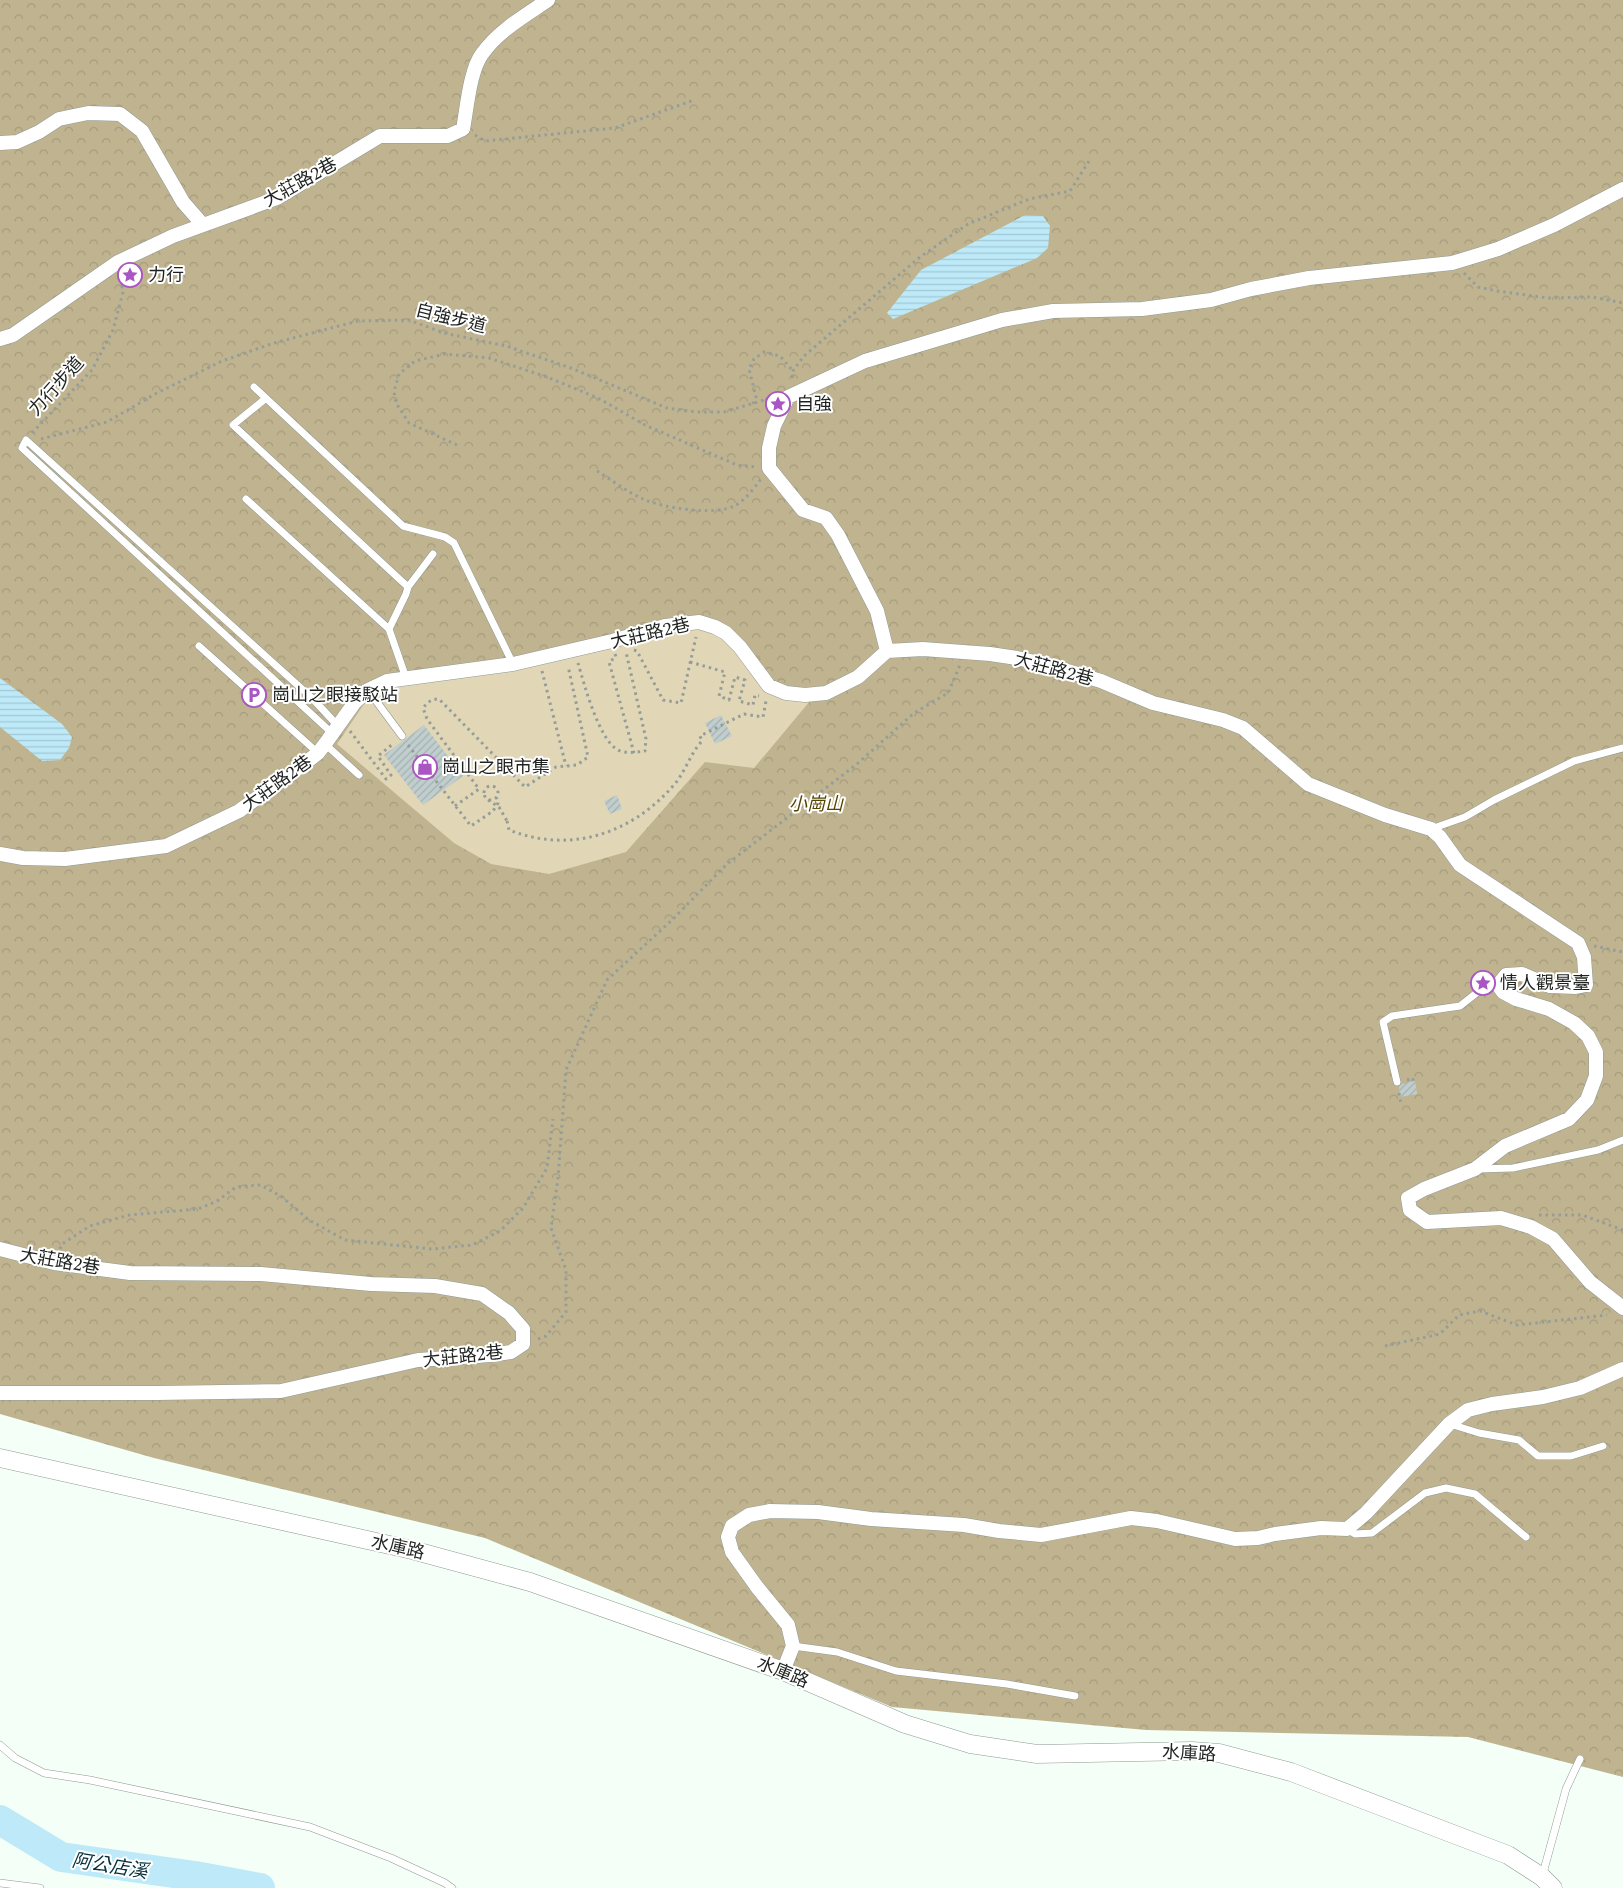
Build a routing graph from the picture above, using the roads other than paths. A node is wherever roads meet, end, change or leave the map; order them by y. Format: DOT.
graph roads {
  1 [pos="548,0"];
  2 [pos="0,143"];
  3 [pos="1623,189"];
  4 [pos="202,226"];
  5 [pos="0,339"];
  6 [pos="254,387"];
  7 [pos="265,398"];
  8 [pos="246,499"];
  9 [pos="433,554"];
  10 [pos="408,587"];
  11 [pos="389,629"];
  12 [pos="199,646"];
  13 [pos="887,651"];
  14 [pos="513,664"];
  15 [pos="406,678"];
  16 [pos="368,690"];
  17 [pos="331,736"];
  18 [pos="402,736"];
  19 [pos="1623,748"];
  20 [pos="359,775"];
  21 [pos="1431,829"];
  22 [pos="0,854"];
  23 [pos="1498,985"];
  24 [pos="1397,1082"];
  25 [pos="1623,1140"];
  26 [pos="1475,1169"];
  27 [pos="0,1248"];
  28 [pos="1618,1312"];
  29 [pos="1623,1369"];
  30 [pos="0,1393"];
  31 [pos="1449,1424"];
  32 [pos="1603,1446"];
  33 [pos="0,1458"];
  34 [pos="1347,1529"];
  35 [pos="1526,1537"];
  36 [pos="793,1646"];
  37 [pos="783,1671"];
  38 [pos="1075,1696"];
  39 [pos="0,1745"];
  40 [pos="1580,1759"];
  41 [pos="0,1883"];
  42 [pos="1548,1883"];
  43 [pos="40,1888"];
  44 [pos="452,1888"];
  1 -- 4 [label="street, 大莊路2巷"];
  2 -- 4 [label="street"];
  3 -- 13 [label="street"];
  4 -- 5 [label="street, 大莊路2巷"];
  6 -- 7 [label="lane"];
  7 -- 10 [label="lane"];
  7 -- 14 [label="lane"];
  8 -- 11 [label="lane"];
  9 -- 10 [label="lane"];
  10 -- 11 [label="lane"];
  11 -- 15 [label="lane"];
  12 -- 17 [label="lane"];
  13 -- 14 [label="street, 大莊路2巷"];
  13 -- 21 [label="street, 大莊路2巷"];
  14 -- 15 [label="street, 大莊路2巷"];
  15 -- 16 [label="street, 大莊路2巷"];
  16 -- 17 [label="street, 大莊路2巷"];
  16 -- 18 [label="lane"];
  17 -- 17 [label="lane"];
  17 -- 20 [label="lane"];
  17 -- 22 [label="street, 大莊路2巷"];
  19 -- 21 [label="lane"];
  21 -- 23 [label="street"];
  23 -- 24 [label="lane"];
  23 -- 26 [label="street"];
  25 -- 26 [label="lane"];
  26 -- 28 [label="street"];
  27 -- 30 [label="street, 大莊路2巷"];
  29 -- 31 [label="street"];
  31 -- 32 [label="lane"];
  31 -- 34 [label="street"];
  33 -- 37 [label="street, 水庫路"];
  34 -- 35 [label="lane"];
  34 -- 36 [label="street"];
  36 -- 37 [label="street"];
  36 -- 38 [label="lane"];
  37 -- 42 [label="street, 水庫路"];
  39 -- 44 [label="lane"];
  40 -- 42 [label="lane"];
  41 -- 43 [label="lane"];
}
